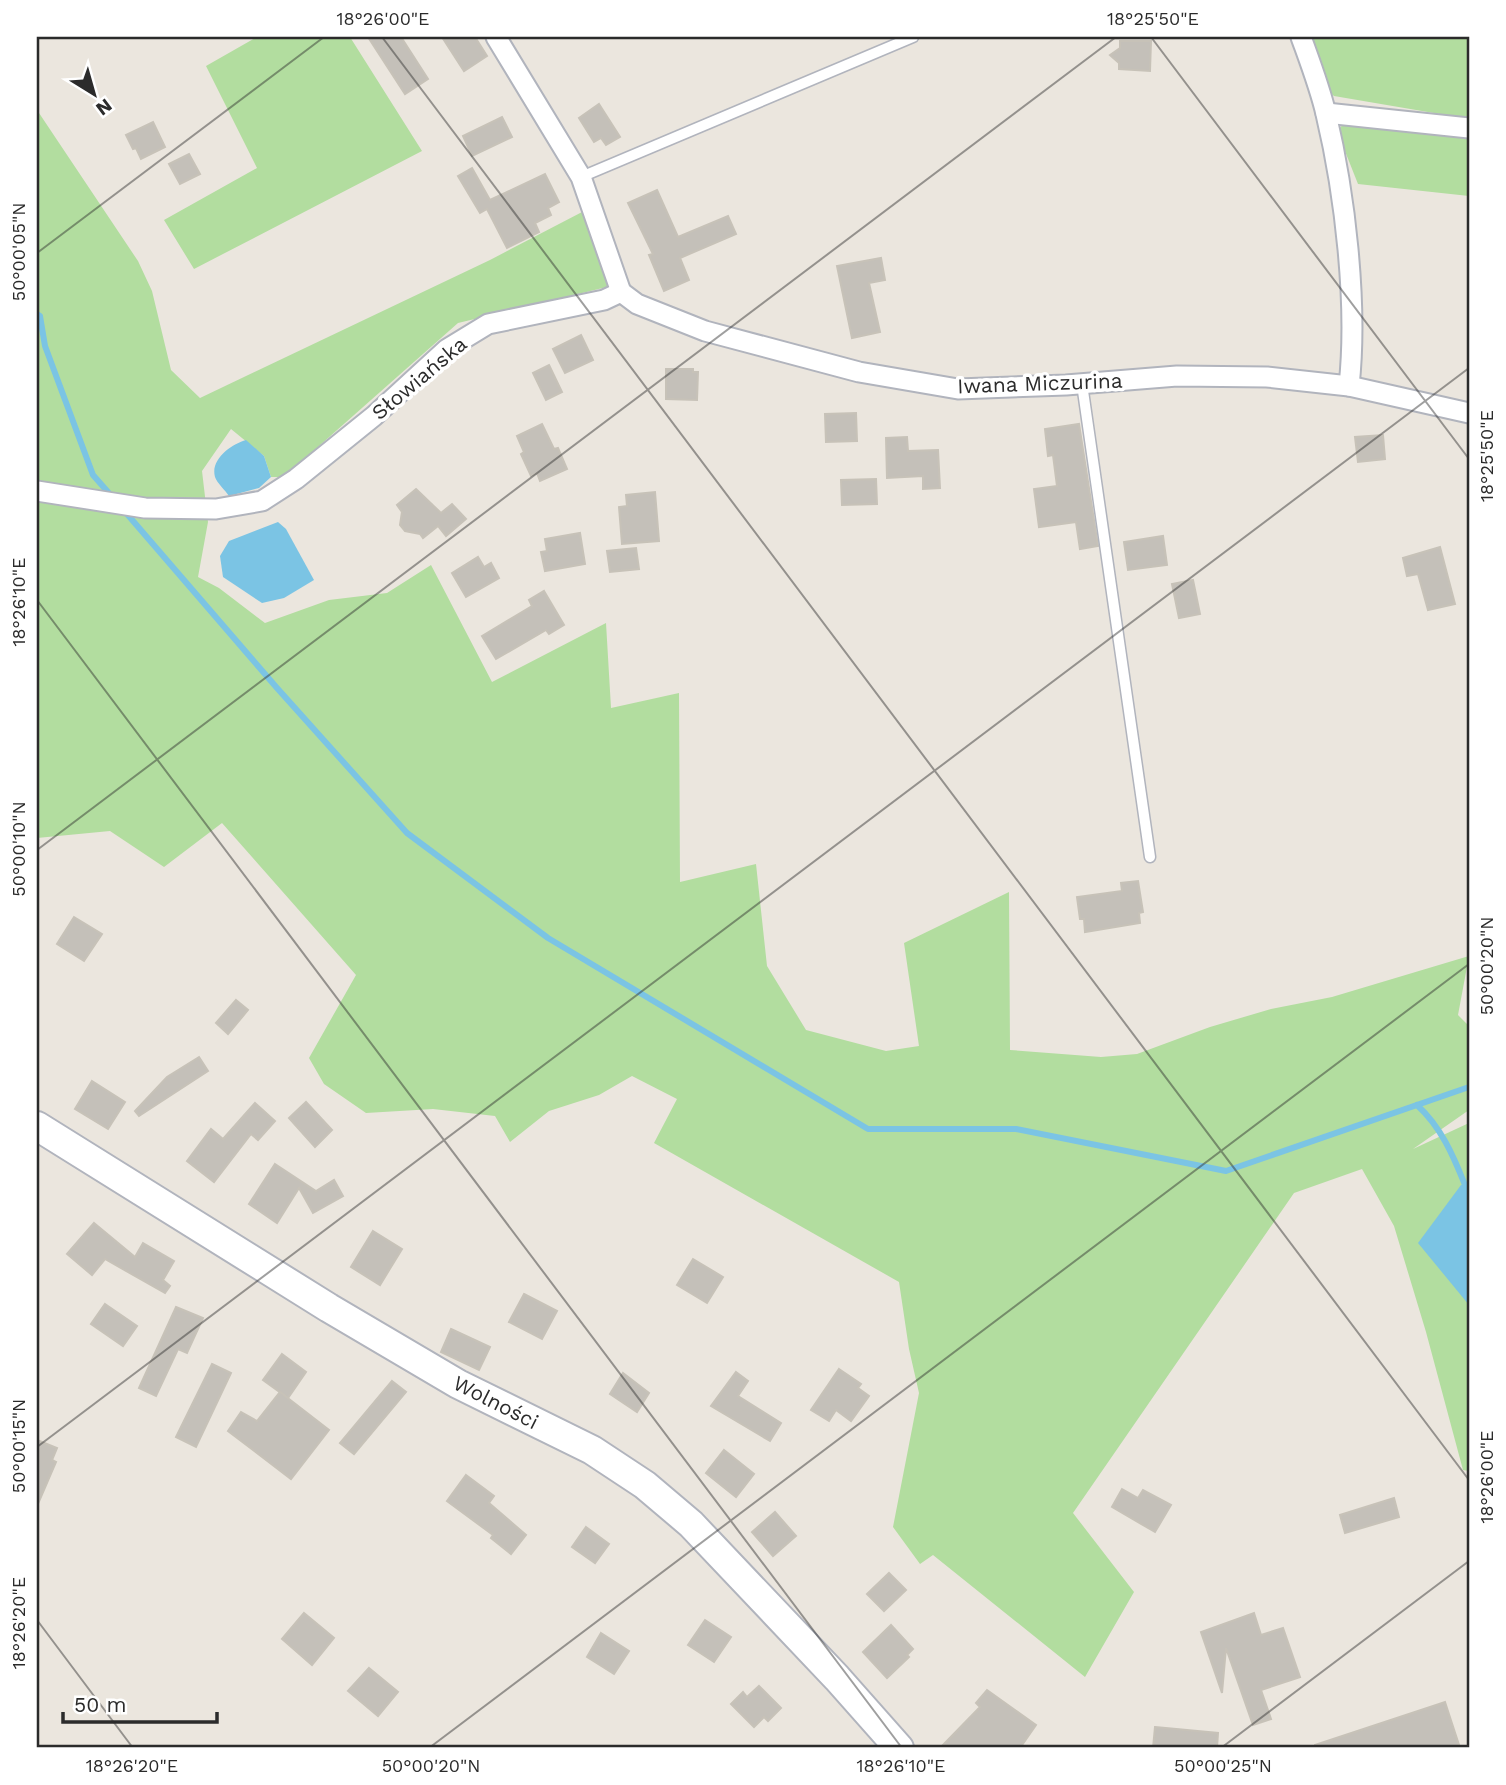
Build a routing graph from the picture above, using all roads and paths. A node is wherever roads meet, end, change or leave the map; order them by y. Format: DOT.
graph roads {
  1 [pos="496,37"];
  2 [pos="914,37"];
  3 [pos="1301,37"];
  4 [pos="1326,113"];
  5 [pos="1469,128"];
  6 [pos="581,177"];
  7 [pos="621,292"];
  8 [pos="1082,384"];
  9 [pos="1349,386"];
  10 [pos="1469,413"];
  11 [pos="37,491"];
  12 [pos="1150,857"];
  13 [pos="37,1126"];
  14 [pos="899,1748"];
  1 -- 6 [label="street"];
  2 -- 6 [label="lane"];
  3 -- 4 [label="street"];
  4 -- 5 [label="street"];
  4 -- 9 [label="street"];
  6 -- 7 [label="street"];
  7 -- 8 [label="street, Iwana Miczurina"];
  7 -- 11 [label="street, Słowiańska"];
  8 -- 9 [label="street, Iwana Miczurina"];
  8 -- 12 [label="lane"];
  9 -- 10 [label="street, Iwana Miczurina"];
  13 -- 14 [label="street, Wolności"];
}
